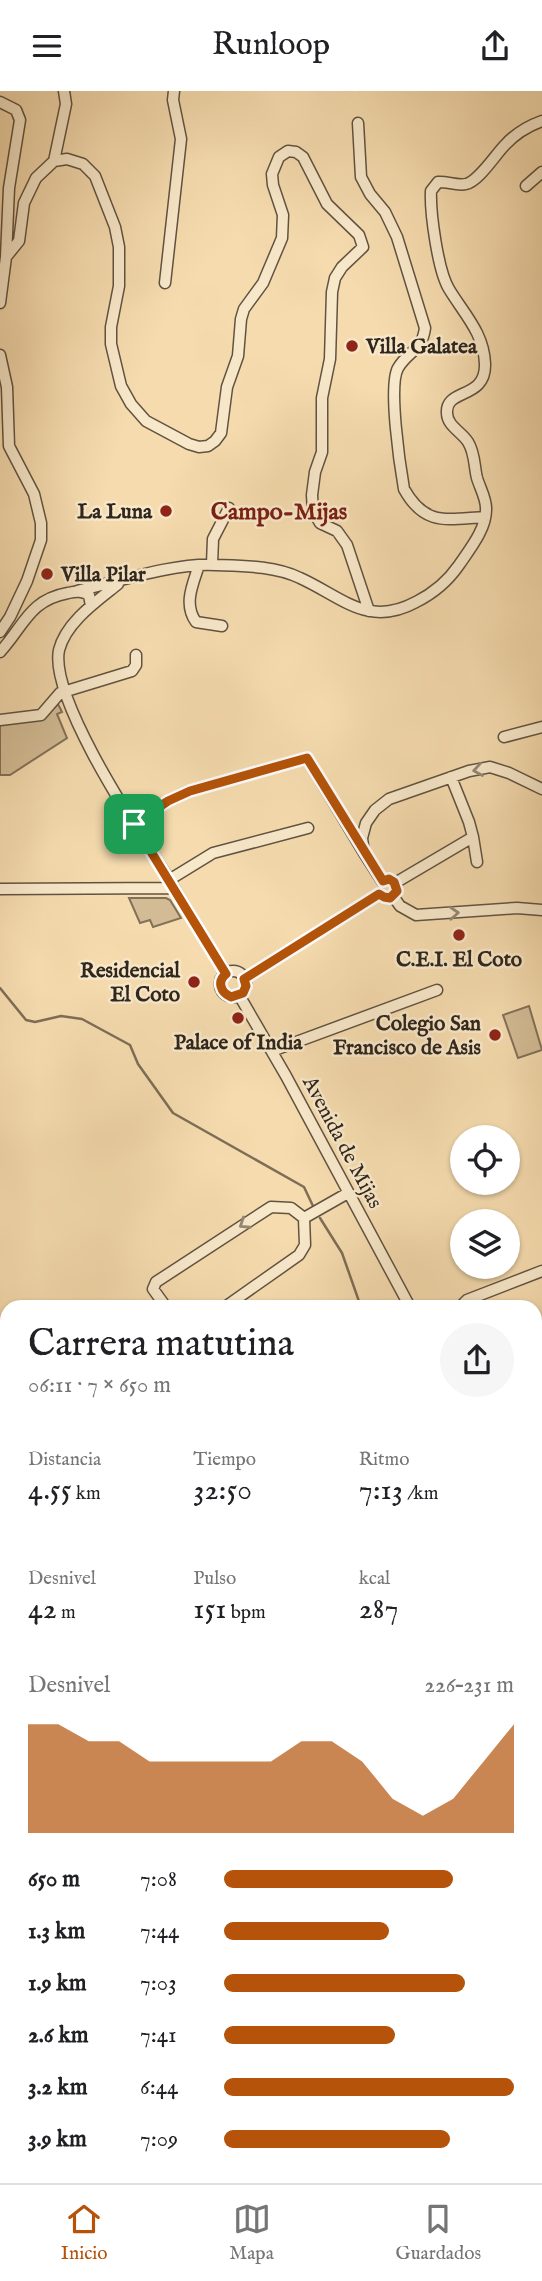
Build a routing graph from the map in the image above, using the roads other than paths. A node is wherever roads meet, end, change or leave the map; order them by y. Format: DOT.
graph roads {
  1 [pos="64,91"];
  2 [pos="174,91"];
  3 [pos="0,102"];
  4 [pos="542,121"];
  5 [pos="358,123"];
  6 [pos="54,161"];
  7 [pos="542,172"];
  8 [pos="526,186"];
  9 [pos="6,257"];
  10 [pos="164,283"];
  11 [pos="0,303"];
  12 [pos="0,355"];
  13 [pos="229,508"];
  14 [pos="485,517"];
  15 [pos="212,564"];
  16 [pos="199,565"];
  17 [pos="122,580"];
  18 [pos="77,591"];
  19 [pos="91,606"];
  20 [pos="369,611"];
  21 [pos="222,626"];
  22 [pos="0,632"];
  23 [pos="0,652"];
  24 [pos="136,655"];
  25 [pos="65,691"];
  26 [pos="0,720"];
  27 [pos="542,727"];
  28 [pos="504,737"];
  29 [pos="451,777"];
  30 [pos="542,789"];
  31 [pos="134,824"];
  32 [pos="308,828"];
  33 [pos="472,837"];
  34 [pos="364,853"];
  35 [pos="477,862"];
  36 [pos="383,881"];
  37 [pos="395,883"];
  38 [pos="171,884"];
  39 [pos="0,888"];
  40 [pos="379,894"];
  41 [pos="393,896"];
  42 [pos="542,910"];
  43 [pos="226,974"];
  44 [pos="244,979"];
  45 [pos="437,990"];
  46 [pos="239,995"];
  47 [pos="272,1051"];
  48 [pos="348,1193"];
  49 [pos="304,1218"];
  50 [pos="542,1271"];
  51 [pos="161,1300"];
  52 [pos="235,1300"];
  53 [pos="406,1300"];
  54 [pos="467,1300"];
  1 -- 6 [label="street"];
  2 -- 10 [label="street"];
  3 -- 9 [label="street"];
  4 -- 14 [label="street"];
  5 -- 14 [label="street"];
  6 -- 9 [label="street"];
  6 -- 20 [label="street"];
  7 -- 8 [label="street"];
  9 -- 11 [label="street"];
  12 -- 22 [label="street"];
  13 -- 15 [label="street"];
  14 -- 20 [label="street"];
  15 -- 16 [label="street"];
  15 -- 20 [label="street"];
  16 -- 17 [label="street"];
  16 -- 21 [label="street"];
  17 -- 18 [label="street"];
  17 -- 19 [label="street"];
  18 -- 19 [label="street"];
  18 -- 23 [label="street"];
  19 -- 25 [label="street"];
  24 -- 25 [label="street"];
  25 -- 26 [label="street"];
  25 -- 31 [label="street"];
  27 -- 28 [label="street"];
  30 -- 29 [label="street, one-way"];
  29 -- 33 [label="street"];
  29 -- 34 [label="street"];
  31 -- 34 [label="street"];
  31 -- 38 [label="street"];
  32 -- 38 [label="street"];
  33 -- 35 [label="street"];
  33 -- 37 [label="street"];
  34 -- 36 [label="street"];
  36 -- 37 [label="street"];
  36 -- 40 [label="street"];
  37 -- 41 [label="street"];
  38 -- 39 [label="street"];
  38 -- 43 [label="street"];
  40 -- 41 [label="street"];
  40 -- 44 [label="street"];
  41 -- 42 [label="street, one-way"];
  43 -- 44 [label="street"];
  43 -- 46 [label="street"];
  44 -- 46 [label="street"];
  45 -- 47 [label="street"];
  46 -- 47 [label="street, Avenida de Mijas"];
  47 -- 48 [label="street, Avenida de Mijas"];
  48 -- 49 [label="street"];
  48 -- 53 [label="street, Avenida de Mijas"];
  49 -- 51 [label="street, one-way"];
  49 -- 52 [label="street"];
  50 -- 54 [label="street"];
}
